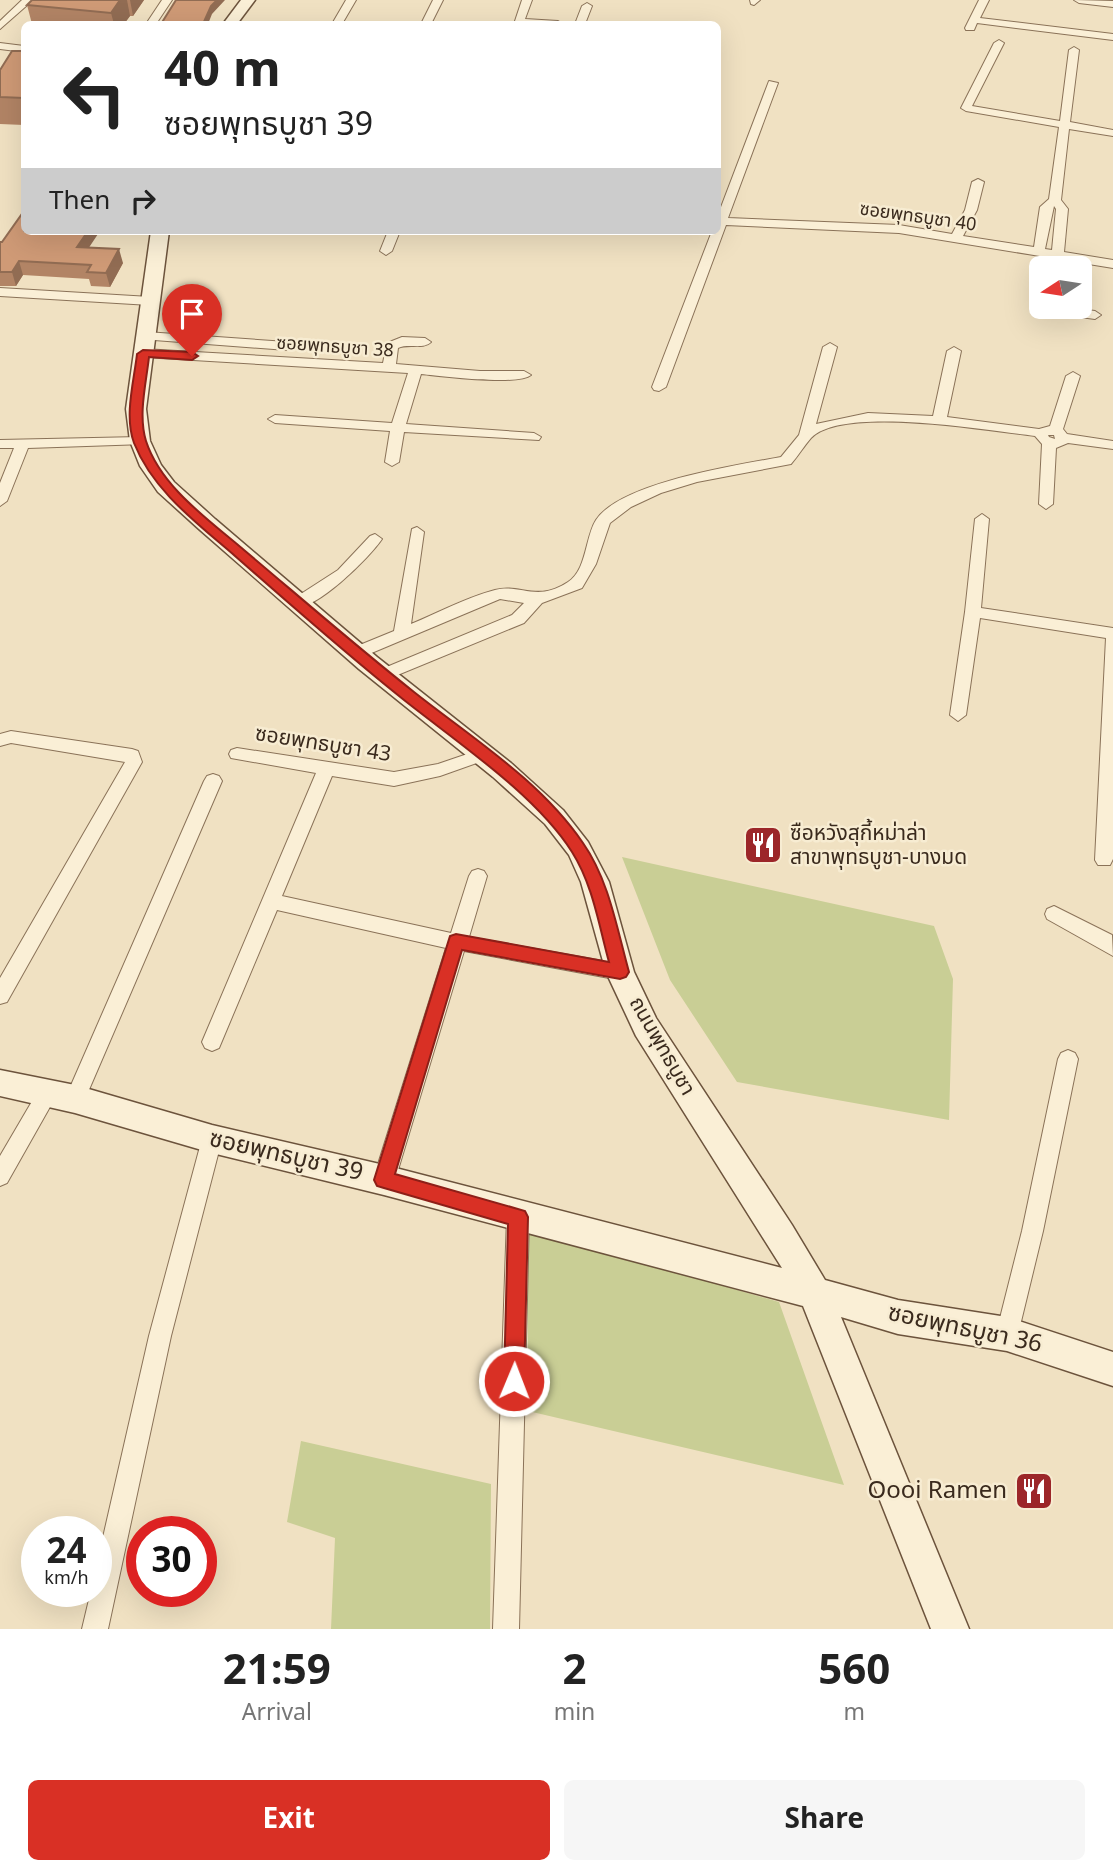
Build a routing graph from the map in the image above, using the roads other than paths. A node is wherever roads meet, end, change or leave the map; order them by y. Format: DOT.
graph roads {
  1 [pos="28,0"];
  2 [pos="167,0"];
  3 [pos="248,0"];
  4 [pos="351,0"];
  5 [pos="439,0"];
  6 [pos="527,0"];
  7 [pos="984,0"];
  8 [pos="1079,0"];
  9 [pos="1113,4"];
  10 [pos="587,6"];
  11 [pos="153,21"];
  12 [pos="232,21"];
  13 [pos="339,21"];
  14 [pos="428,21"];
  15 [pos="520,21"];
  16 [pos="581,21"];
  17 [pos="0,26"];
  18 [pos="1113,37"];
  19 [pos="999,43"];
  20 [pos="1074,50"];
  21 [pos="773,83"];
  22 [pos="1064,126"];
  23 [pos="1113,133"];
  24 [pos="978,182"];
  25 [pos="1055,200"];
  26 [pos="721,218"];
  27 [pos="721,221"];
  28 [pos="159,235"];
  29 [pos="392,235"];
  30 [pos="715,235"];
  31 [pos="955,239"];
  32 [pos="386,251"];
  33 [pos="1039,252"];
  34 [pos="1047,256"];
  35 [pos="1057,256"];
  36 [pos="1092,263"];
  37 [pos="1113,264"];
  38 [pos="0,292"];
  39 [pos="150,301"];
  40 [pos="1092,315"];
  41 [pos="1095,315"];
  42 [pos="425,342"];
  43 [pos="144,345"];
  44 [pos="287,346"];
  45 [pos="830,347"];
  46 [pos="954,351"];
  47 [pos="389,367"];
  48 [pos="415,370"];
  49 [pos="524,375"];
  50 [pos="1073,376"];
  51 [pos="659,387"];
  52 [pos="275,419"];
  53 [pos="939,420"];
  54 [pos="398,427"];
  55 [pos="806,435"];
  56 [pos="1052,436"];
  57 [pos="534,437"];
  58 [pos="140,441"];
  59 [pos="0,444"];
  60 [pos="23,444"];
  61 [pos="1113,445"];
  62 [pos="392,462"];
  63 [pos="0,501"];
  64 [pos="1046,504"];
  65 [pos="982,519"];
  66 [pos="417,532"];
  67 [pos="375,539"];
  68 [pos="537,599"];
  69 [pos="298,603"];
  70 [pos="973,612"];
  71 [pos="402,632"];
  72 [pos="1113,634"];
  73 [pos="1113,640"];
  74 [pos="356,653"];
  75 [pos="383,676"];
  76 [pos="958,715"];
  77 [pos="0,740"];
  78 [pos="237,754"];
  79 [pos="482,755"];
  80 [pos="327,768"];
  81 [pos="213,781"];
  82 [pos="1104,860"];
  83 [pos="478,876"];
  84 [pos="271,901"];
  85 [pos="1054,914"];
  86 [pos="456,942"];
  87 [pos="1113,948"];
  88 [pos="620,972"];
  89 [pos="0,996"];
  90 [pos="212,1042"];
  91 [pos="1068,1059"];
  92 [pos="0,1083"];
  93 [pos="61,1096"];
  94 [pos="212,1139"];
  95 [pos="0,1176"];
  96 [pos="384,1180"];
  97 [pos="518,1217"];
  98 [pos="815,1294"];
  99 [pos="1007,1334"];
  100 [pos="1113,1369"];
  101 [pos="95,1629"];
  102 [pos="506,1629"];
  103 [pos="950,1629"];
  1 -- 17 [label="street"];
  2 -- 11 [label="street"];
  3 -- 12 [label="main road"];
  4 -- 13 [label="street"];
  5 -- 14 [label="street"];
  6 -- 15 [label="street"];
  7 -- 18 [label="street"];
  8 -- 9 [label="street"];
  10 -- 16 [label="street"];
  19 -- 22 [label="street"];
  20 -- 22 [label="street"];
  21 -- 26 [label="street"];
  22 -- 23 [label="street"];
  22 -- 25 [label="street"];
  24 -- 31 [label="street"];
  25 -- 33 [label="street"];
  25 -- 35 [label="street"];
  27 -- 31 [label="street, ซอยพุทธบูชา 40"];
  28 -- 39 [label="main road, ถนนพุทธบูชา"];
  29 -- 32 [label="street"];
  30 -- 51 [label="street"];
  31 -- 33 [label="street, ซอยพุทธบูชา 40"];
  33 -- 34 [label="street, ซอยพุทธบูชา 40"];
  36 -- 37 [label="street, ซอยพุทธบูชา 40"];
  38 -- 39 [label="street"];
  39 -- 43 [label="main road, ถนนพุทธบูชา"];
  40 -- 41 [label="street"];
  42 -- 47 [label="street"];
  43 -- 44 [label="street"];
  43 -- 47 [label="street, ซอยพุทธบูชา 38"];
  43 -- 58 [label="main road, ถนนพุทธบูชา"];
  45 -- 55 [label="street"];
  46 -- 53 [label="street"];
  47 -- 48 [label="street, ซอยพุทธบูชา 38"];
  48 -- 49 [label="street, ซอยพุทธบูชา 38"];
  48 -- 54 [label="street"];
  50 -- 56 [label="street"];
  52 -- 54 [label="street"];
  53 -- 55 [label="street"];
  53 -- 56 [label="street"];
  54 -- 57 [label="street"];
  54 -- 62 [label="street"];
  55 -- 68 [label="street"];
  56 -- 61 [label="street"];
  56 -- 64 [label="street"];
  58 -- 60 [label="street"];
  58 -- 69 [label="main road, ถนนพุทธบูชา"];
  59 -- 60 [label="street"];
  60 -- 63 [label="street"];
  65 -- 70 [label="street"];
  66 -- 71 [label="street"];
  67 -- 69 [label="street"];
  68 -- 71 [label="street"];
  68 -- 75 [label="street"];
  69 -- 74 [label="main road, ถนนพุทธบูชา"];
  70 -- 72 [label="street"];
  70 -- 76 [label="street"];
  71 -- 74 [label="street"];
  73 -- 82 [label="street"];
  74 -- 75 [label="main road, ถนนพุทธบูชา"];
  75 -- 79 [label="main road, ถนนพุทธบูชา"];
  77 -- 89 [label="street"];
  78 -- 80 [label="street, ซอยพุทธบูชา 43"];
  79 -- 80 [label="street, ซอยพุทธบูชา 43"];
  79 -- 88 [label="main road, ถนนพุทธบูชา"];
  80 -- 84 [label="street"];
  81 -- 93 [label="street"];
  83 -- 86 [label="street"];
  84 -- 86 [label="street"];
  84 -- 90 [label="street"];
  85 -- 87 [label="street"];
  86 -- 88 [label="street"];
  86 -- 96 [label="street"];
  88 -- 98 [label="main road, ถนนพุทธบูชา"];
  91 -- 99 [label="street"];
  92 -- 93 [label="street, ซอยพุทธบูชา 39"];
  93 -- 94 [label="street, ซอยพุทธบูชา 39"];
  93 -- 95 [label="street"];
  94 -- 96 [label="street, ซอยพุทธบูชา 39"];
  94 -- 101 [label="street"];
  96 -- 97 [label="street, ซอยพุทธบูชา 39"];
  97 -- 98 [label="street, ซอยพุทธบูชา 39"];
  97 -- 102 [label="street"];
  98 -- 99 [label="street, ซอยพุทธบูชา 36"];
  98 -- 103 [label="main road, ถนนพุทธบูชา"];
  99 -- 100 [label="street, ซอยพุทธบูชา 36"];
}
